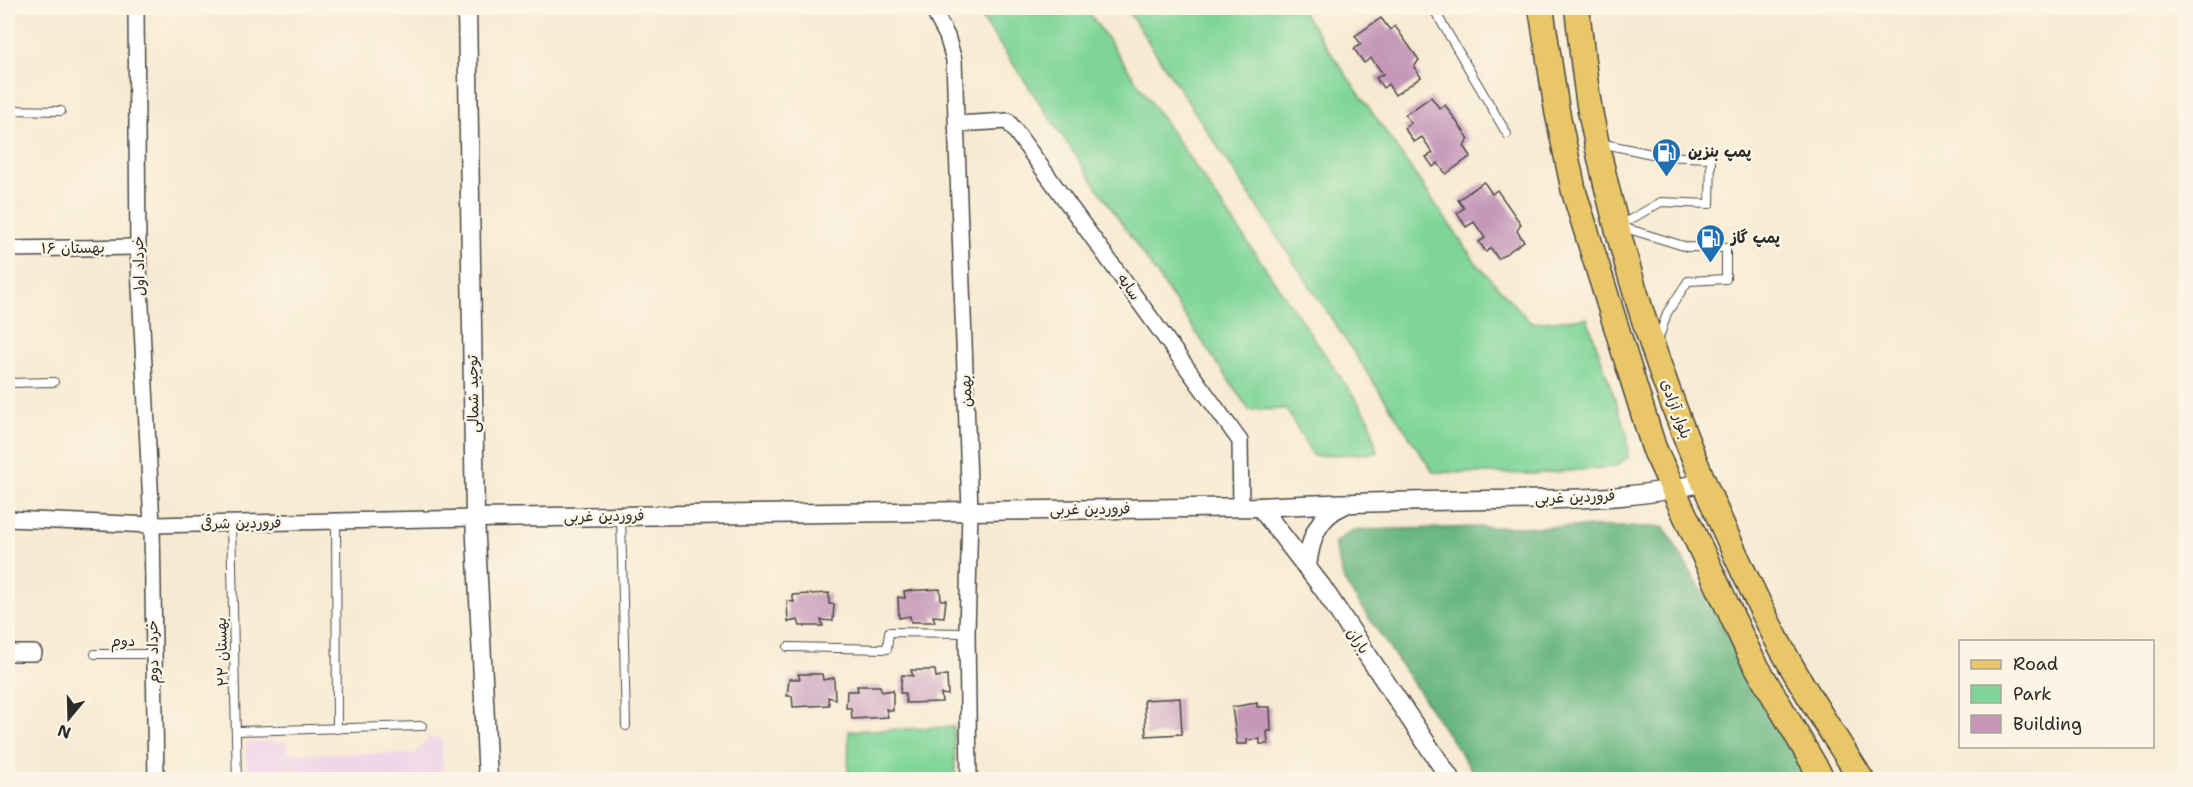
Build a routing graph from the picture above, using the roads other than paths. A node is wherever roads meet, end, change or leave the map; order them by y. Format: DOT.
graph roads {
  1 [pos="136,8"];
  2 [pos="467,8"];
  3 [pos="932,8"];
  4 [pos="1433,8"];
  5 [pos="1541,8"];
  6 [pos="1577,8"];
  7 [pos="8,61"];
  8 [pos="8,110"];
  9 [pos="61,111"];
  10 [pos="957,124"];
  11 [pos="1507,134"];
  12 [pos="1598,142"];
  13 [pos="1619,226"];
  14 [pos="138,247"];
  15 [pos="8,249"];
  16 [pos="1655,351"];
  17 [pos="8,382"];
  18 [pos="54,382"];
  19 [pos="1694,456"];
  20 [pos="1673,490"];
  21 [pos="1707,490"];
  22 [pos="1358,502"];
  23 [pos="1241,507"];
  24 [pos="1260,507"];
  25 [pos="970,511"];
  26 [pos="621,516"];
  27 [pos="475,518"];
  28 [pos="8,519"];
  29 [pos="336,520"];
  30 [pos="231,523"];
  31 [pos="152,525"];
  32 [pos="1307,567"];
  33 [pos="967,633"];
  34 [pos="788,647"];
  35 [pos="8,653"];
  36 [pos="33,653"];
  37 [pos="95,654"];
  38 [pos="152,654"];
  39 [pos="422,726"];
  40 [pos="626,726"];
  41 [pos="337,729"];
  42 [pos="237,731"];
  43 [pos="156,779"];
  44 [pos="237,779"];
  45 [pos="124,780"];
  46 [pos="488,780"];
  47 [pos="969,780"];
  48 [pos="1451,780"];
  49 [pos="1823,780"];
  50 [pos="1862,780"];
  1 -- 14 [label="street, خرداد اول"];
  2 -- 27 [label="street, توحید شمالی"];
  3 -- 10 [label="street, بهمن"];
  4 -- 11 [label="lane"];
  5 -- 20 [label="main road, بلوار آزادی"];
  6 -- 12 [label="main road, بلوار آزادی"];
  7 -- 8 [label="lane"];
  8 -- 9 [label="lane"];
  10 -- 23 [label="street, سایه"];
  10 -- 25 [label="street, بهمن"];
  12 -- 13 [label="main road, بلوار آزادی"];
  12 -- 13 [label="lane"];
  13 -- 16 [label="main road, بلوار آزادی"];
  13 -- 16 [label="lane"];
  14 -- 15 [label="street, بهستان ۱۶"];
  14 -- 31 [label="street, خرداد اول"];
  16 -- 19 [label="main road, بلوار آزادی"];
  17 -- 18 [label="lane"];
  19 -- 20 [label="main road"];
  19 -- 21 [label="main road, بلوار آزادی"];
  20 -- 21 [label="main road"];
  20 -- 22 [label="street, فروردین غربی"];
  20 -- 49 [label="main road, بلوار آزادی"];
  21 -- 50 [label="main road, بلوار آزادی"];
  22 -- 24 [label="street, فروردین غربی"];
  22 -- 32 [label="street"];
  23 -- 24 [label="street, فروردین غربی"];
  23 -- 25 [label="street, فروردین غربی"];
  24 -- 32 [label="street, باران"];
  25 -- 26 [label="street, فروردین غربی"];
  25 -- 33 [label="street, بهمن"];
  26 -- 27 [label="street, فروردین غربی"];
  26 -- 40 [label="lane"];
  27 -- 29 [label="street, فروردین شرقی"];
  27 -- 46 [label="street, توحید شمالی"];
  28 -- 31 [label="street, فروردین شرقی"];
  29 -- 30 [label="street, فروردین شرقی"];
  29 -- 41 [label="lane"];
  30 -- 31 [label="street, فروردین شرقی"];
  30 -- 42 [label="lane, بهستان ۲۲"];
  31 -- 38 [label="street, خرداد دوم"];
  32 -- 48 [label="street, باران"];
  33 -- 34 [label="lane"];
  33 -- 47 [label="street, بهمن"];
  35 -- 36 [label="street"];
  37 -- 38 [label="lane, دوم"];
  38 -- 43 [label="street, خرداد دوم"];
  39 -- 41 [label="lane"];
  41 -- 42 [label="lane"];
  42 -- 44 [label="lane, بهستان ۲۲"];
  43 -- 44 [label="lane"];
  43 -- 45 [label="lane"];
}
